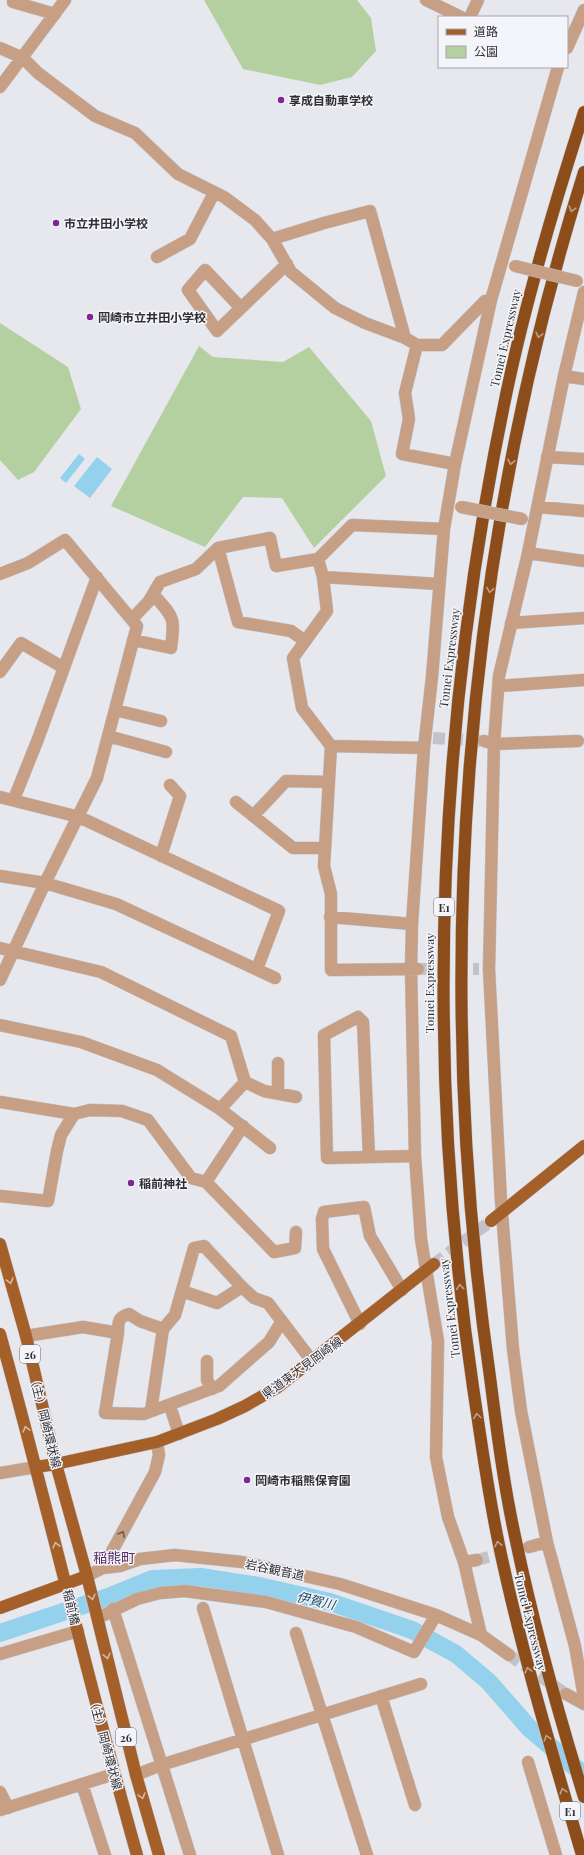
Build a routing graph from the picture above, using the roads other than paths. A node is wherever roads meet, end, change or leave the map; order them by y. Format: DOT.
graph roads {
  1 [pos="65,0"];
  2 [pos="426,0"];
  3 [pos="478,0"];
  4 [pos="13,2"];
  5 [pos="584,10"];
  6 [pos="55,14"];
  7 [pos="458,16"];
  8 [pos="470,16"];
  9 [pos="568,46"];
  10 [pos="0,48"];
  11 [pos="23,58"];
  12 [pos="558,68"];
  13 [pos="0,87"];
  14 [pos="584,112"];
  15 [pos="584,172"];
  16 [pos="214,192"];
  17 [pos="272,239"];
  18 [pos="157,258"];
  19 [pos="287,264"];
  20 [pos="500,264"];
  21 [pos="583,289"];
  22 [pos="491,300"];
  23 [pos="241,308"];
  24 [pos="405,338"];
  25 [pos="417,345"];
  26 [pos="564,376"];
  27 [pos="584,379"];
  28 [pos="547,457"];
  29 [pos="584,459"];
  30 [pos="455,464"];
  31 [pos="447,504"];
  32 [pos="538,507"];
  33 [pos="584,511"];
  34 [pos="528,519"];
  35 [pos="444,529"];
  36 [pos="218,548"];
  37 [pos="528,553"];
  38 [pos="318,559"];
  39 [pos="584,561"];
  40 [pos="0,574"];
  41 [pos="97,577"];
  42 [pos="323,577"];
  43 [pos="439,584"];
  44 [pos="153,594"];
  45 [pos="584,618"];
  46 [pos="132,620"];
  47 [pos="511,623"];
  48 [pos="133,640"];
  49 [pos="305,641"];
  50 [pos="64,668"];
  51 [pos="1,670"];
  52 [pos="584,680"];
  53 [pos="499,686"];
  54 [pos="115,710"];
  55 [pos="161,721"];
  56 [pos="108,736"];
  57 [pos="578,741"];
  58 [pos="489,743"];
  59 [pos="331,746"];
  60 [pos="424,748"];
  61 [pos="166,752"];
  62 [pos="329,782"];
  63 [pos="170,785"];
  64 [pos="0,797"];
  65 [pos="14,799"];
  66 [pos="236,802"];
  67 [pos="253,816"];
  68 [pos="79,817"];
  69 [pos="325,848"];
  70 [pos="161,856"];
  71 [pos="0,876"];
  72 [pos="45,883"];
  73 [pos="330,918"];
  74 [pos="412,924"];
  75 [pos="0,948"];
  76 [pos="14,950"];
  77 [pos="415,968"];
  78 [pos="257,969"];
  79 [pos="274,978"];
  80 [pos="0,980"];
  81 [pos="0,1025"];
  82 [pos="278,1063"];
  83 [pos="245,1082"];
  84 [pos="278,1093"];
  85 [pos="296,1097"];
  86 [pos="0,1102"];
  87 [pos="220,1109"];
  88 [pos="74,1114"];
  89 [pos="243,1126"];
  90 [pos="584,1146"];
  91 [pos="270,1148"];
  92 [pos="415,1156"];
  93 [pos="368,1157"];
  94 [pos="206,1182"];
  95 [pos="0,1196"];
  96 [pos="502,1212"];
  97 [pos="492,1221"];
  98 [pos="296,1232"];
  99 [pos="0,1244"];
  100 [pos="430,1267"];
  101 [pos="242,1287"];
  102 [pos="402,1290"];
  103 [pos="182,1291"];
  104 [pos="282,1321"];
  105 [pos="360,1324"];
  106 [pos="163,1329"];
  107 [pos="118,1333"];
  108 [pos="0,1334"];
  109 [pos="26,1336"];
  110 [pos="207,1361"];
  111 [pos="312,1361"];
  112 [pos="212,1389"];
  113 [pos="170,1406"];
  114 [pos="151,1411"];
  115 [pos="179,1434"];
  116 [pos="157,1442"];
  117 [pos="56,1464"];
  118 [pos="36,1467"];
  119 [pos="0,1473"];
  120 [pos="547,1542"];
  121 [pos="529,1547"];
  122 [pos="477,1560"];
  123 [pos="464,1562"];
  124 [pos="103,1568"];
  125 [pos="87,1576"];
  126 [pos="66,1583"];
  127 [pos="0,1608"];
  128 [pos="203,1608"];
  129 [pos="113,1609"];
  130 [pos="436,1615"];
  131 [pos="98,1618"];
  132 [pos="78,1631"];
  133 [pos="296,1633"];
  134 [pos="481,1635"];
  135 [pos="0,1654"];
  136 [pos="509,1656"];
  137 [pos="421,1684"];
  138 [pos="566,1694"];
  139 [pos="382,1696"];
  140 [pos="584,1697"];
  141 [pos="584,1704"];
  142 [pos="322,1715"];
  143 [pos="243,1740"];
  144 [pos="528,1762"];
  145 [pos="161,1765"];
  146 [pos="114,1774"];
  147 [pos="136,1775"];
  148 [pos="82,1784"];
  149 [pos="0,1792"];
  150 [pos="582,1792"];
  151 [pos="415,1805"];
  152 [pos="4,1809"];
  153 [pos="104,1855"];
  154 [pos="137,1855"];
  155 [pos="158,1855"];
  156 [pos="190,1855"];
  157 [pos="278,1855"];
  158 [pos="367,1855"];
  159 [pos="556,1855"];
  160 [pos="582,1855"];
  1 -- 6 [label="street"];
  2 -- 7 [label="street"];
  3 -- 8 [label="street"];
  4 -- 6 [label="street"];
  5 -- 9 [label="street"];
  6 -- 11 [label="street"];
  10 -- 11 [label="street"];
  11 -- 13 [label="street"];
  11 -- 16 [label="street"];
  12 -- 20 [label="street"];
  160 -- 14 [label="highway, Tomei Expressway / E1, one-way"];
  15 -- 150 [label="highway, Tomei Expressway / E1, one-way"];
  16 -- 17 [label="street"];
  16 -- 18 [label="street"];
  17 -- 19 [label="street"];
  17 -- 24 [label="street"];
  19 -- 23 [label="street"];
  19 -- 24 [label="street"];
  20 -- 21 [label="street, bridge"];
  20 -- 22 [label="street"];
  21 -- 26 [label="street"];
  22 -- 25 [label="street"];
  22 -- 30 [label="street"];
  23 -- 23 [label="street"];
  24 -- 25 [label="street"];
  25 -- 30 [label="street"];
  26 -- 27 [label="street"];
  26 -- 28 [label="street"];
  28 -- 29 [label="street"];
  28 -- 32 [label="street"];
  30 -- 31 [label="street"];
  31 -- 34 [label="street, bridge"];
  31 -- 35 [label="street"];
  32 -- 33 [label="street"];
  32 -- 34 [label="street"];
  34 -- 37 [label="street"];
  35 -- 38 [label="street"];
  35 -- 43 [label="street"];
  36 -- 38 [label="street"];
  36 -- 44 [label="street"];
  36 -- 49 [label="street"];
  37 -- 39 [label="street"];
  37 -- 47 [label="street"];
  38 -- 42 [label="street"];
  40 -- 41 [label="street"];
  41 -- 46 [label="street"];
  41 -- 50 [label="street"];
  42 -- 43 [label="street"];
  42 -- 49 [label="street"];
  43 -- 60 [label="street"];
  44 -- 46 [label="street"];
  44 -- 48 [label="street"];
  45 -- 47 [label="street"];
  46 -- 48 [label="street"];
  47 -- 53 [label="street"];
  48 -- 54 [label="street"];
  49 -- 59 [label="street"];
  50 -- 51 [label="street"];
  50 -- 65 [label="street"];
  52 -- 53 [label="street"];
  53 -- 58 [label="street"];
  54 -- 55 [label="street"];
  54 -- 56 [label="street"];
  56 -- 61 [label="street"];
  56 -- 68 [label="street"];
  57 -- 58 [label="street"];
  58 -- 96 [label="street"];
  59 -- 60 [label="street"];
  59 -- 62 [label="street"];
  60 -- 74 [label="street"];
  62 -- 67 [label="street"];
  62 -- 69 [label="street"];
  63 -- 70 [label="street"];
  64 -- 65 [label="street"];
  65 -- 68 [label="street"];
  66 -- 67 [label="street"];
  67 -- 69 [label="street"];
  68 -- 70 [label="street"];
  68 -- 72 [label="street"];
  69 -- 73 [label="street"];
  70 -- 78 [label="street"];
  71 -- 72 [label="street"];
  72 -- 76 [label="street"];
  72 -- 78 [label="street"];
  73 -- 74 [label="street"];
  73 -- 77 [label="street"];
  74 -- 77 [label="street"];
  75 -- 76 [label="street"];
  76 -- 80 [label="street"];
  76 -- 83 [label="street"];
  77 -- 92 [label="street"];
  78 -- 79 [label="street"];
  81 -- 87 [label="street"];
  82 -- 84 [label="street"];
  83 -- 84 [label="street"];
  83 -- 87 [label="street"];
  84 -- 85 [label="street"];
  86 -- 88 [label="street"];
  87 -- 89 [label="street"];
  88 -- 94 [label="street"];
  88 -- 95 [label="street"];
  89 -- 91 [label="street"];
  89 -- 94 [label="street"];
  90 -- 96 [label="main road"];
  92 -- 93 [label="street"];
  92 -- 100 [label="street"];
  93 -- 93 [label="street"];
  94 -- 98 [label="street"];
  96 -- 97 [label="main road"];
  96 -- 120 [label="street"];
  99 -- 109 [label="main road, （主）岡崎環状線 / 26, one-way"];
  100 -- 102 [label="main road, 県道東大見岡崎線"];
  100 -- 123 [label="street"];
  101 -- 103 [label="street"];
  101 -- 103 [label="street"];
  101 -- 104 [label="street"];
  102 -- 105 [label="main road, 県道東大見岡崎線"];
  102 -- 105 [label="street"];
  103 -- 106 [label="street"];
  104 -- 111 [label="street"];
  104 -- 112 [label="street"];
  105 -- 111 [label="main road, 県道東大見岡崎線"];
  106 -- 107 [label="street"];
  106 -- 114 [label="street"];
  107 -- 109 [label="street"];
  107 -- 114 [label="street"];
  118 -- 108 [label="main road, （主）岡崎環状線 / 26, one-way"];
  109 -- 117 [label="main road, （主）岡崎環状線 / 26"];
  110 -- 112 [label="street"];
  111 -- 115 [label="main road, 県道東大見岡崎線"];
  112 -- 113 [label="street"];
  113 -- 114 [label="street"];
  113 -- 115 [label="street"];
  115 -- 116 [label="main road, 県道東大見岡崎線"];
  116 -- 117 [label="main road, 県道東大見岡崎線"];
  124 -- 116 [label="street, one-way"];
  117 -- 118 [label="main road, 県道東大見岡崎線"];
  117 -- 125 [label="main road, （主）岡崎環状線 / 26"];
  118 -- 119 [label="street"];
  126 -- 118 [label="main road, （主）岡崎環状線 / 26, one-way"];
  120 -- 121 [label="street"];
  120 -- 140 [label="street"];
  122 -- 123 [label="street"];
  123 -- 134 [label="street"];
  124 -- 125 [label="street, 岩谷観音道"];
  124 -- 130 [label="street, 岩谷観音道"];
  125 -- 126 [label="main road"];
  125 -- 131 [label="main road, 稲前橋 / 26, one-way"];
  126 -- 127 [label="main road"];
  126 -- 132 [label="main road, 稲前橋 / 26"];
  128 -- 143 [label="street"];
  129 -- 130 [label="street"];
  129 -- 131 [label="street"];
  129 -- 145 [label="street"];
  130 -- 134 [label="street, 岩谷観音道"];
  131 -- 147 [label="main road, （主）岡崎環状線 / 26, one-way"];
  132 -- 135 [label="street"];
  132 -- 146 [label="main road, （主）岡崎環状線 / 26"];
  133 -- 142 [label="street"];
  134 -- 136 [label="street, 岩谷観音道"];
  137 -- 139 [label="street"];
  138 -- 141 [label="street"];
  139 -- 142 [label="street"];
  139 -- 151 [label="street"];
  142 -- 143 [label="street"];
  142 -- 158 [label="street"];
  143 -- 145 [label="street"];
  143 -- 157 [label="street"];
  144 -- 159 [label="street"];
  145 -- 147 [label="street"];
  145 -- 156 [label="street"];
  146 -- 148 [label="street"];
  146 -- 154 [label="main road, （主）岡崎環状線 / 26"];
  147 -- 155 [label="main road, （主）岡崎環状線 / 26, one-way"];
  148 -- 152 [label="street"];
  148 -- 153 [label="street"];
  149 -- 152 [label="street"];
}
